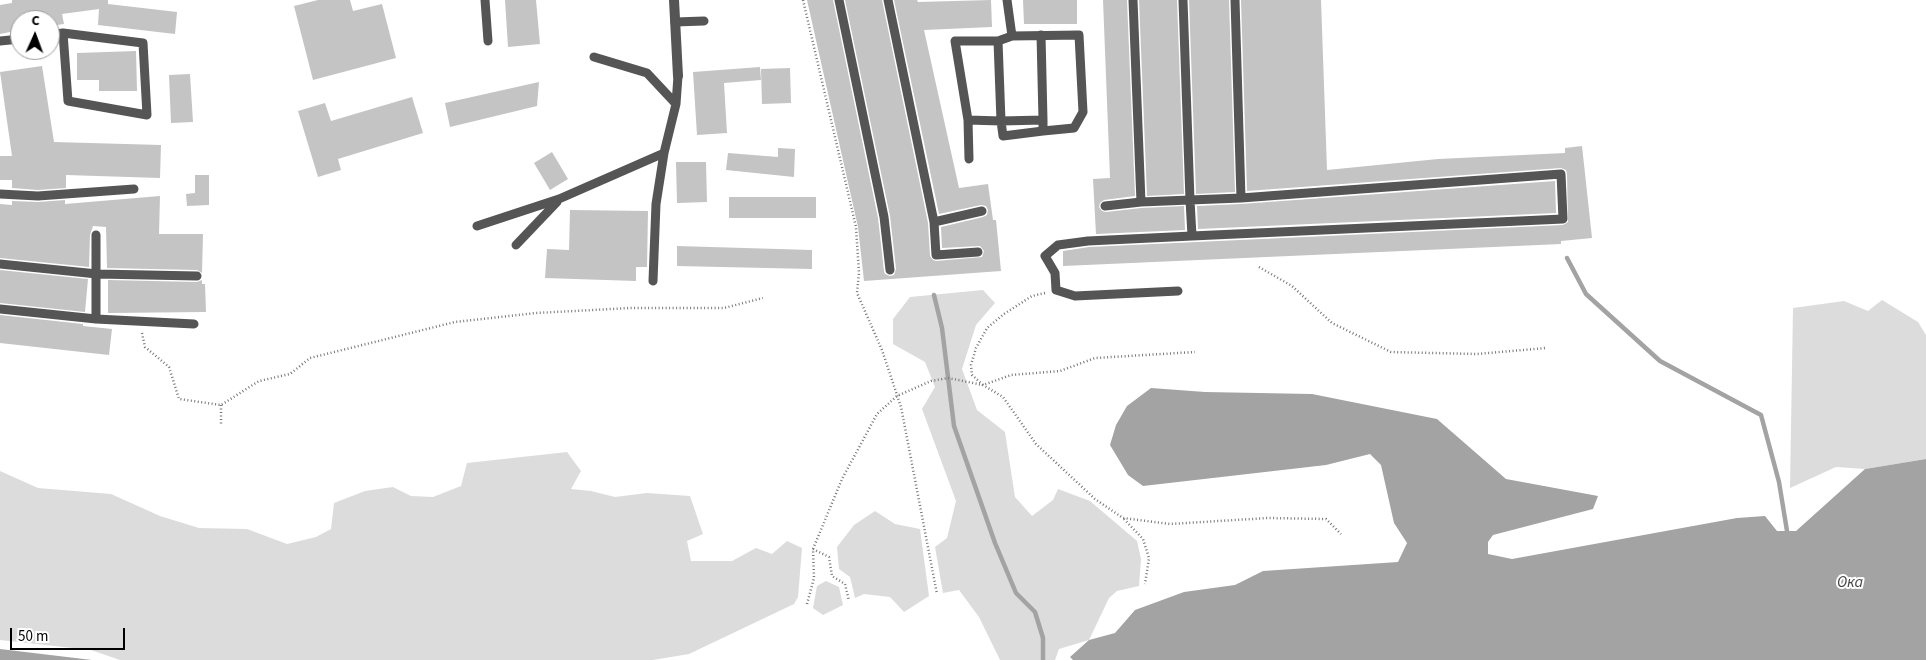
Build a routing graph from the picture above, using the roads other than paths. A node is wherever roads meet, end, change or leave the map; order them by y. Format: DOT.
graph roads {
  1 [pos="485,0"];
  2 [pos="674,0"];
  3 [pos="839,0"];
  4 [pos="888,0"];
  5 [pos="1008,0"];
  6 [pos="1133,0"];
  7 [pos="1183,0"];
  8 [pos="1235,0"];
  9 [pos="704,21"];
  10 [pos="675,22"];
  11 [pos="62,33"];
  12 [pos="1040,35"];
  13 [pos="1012,36"];
  14 [pos="488,41"];
  15 [pos="998,41"];
  16 [pos="594,57"];
  17 [pos="678,76"];
  18 [pos="676,104"];
  19 [pos="968,120"];
  20 [pos="1001,120"];
  21 [pos="1043,120"];
  22 [pos="1043,131"];
  23 [pos="664,154"];
  24 [pos="969,159"];
  25 [pos="134,190"];
  26 [pos="0,194"];
  27 [pos="1241,198"];
  28 [pos="559,199"];
  29 [pos="1190,200"];
  30 [pos="1141,202"];
  31 [pos="1105,206"];
  32 [pos="982,211"];
  33 [pos="934,222"];
  34 [pos="477,226"];
  35 [pos="96,235"];
  36 [pos="1192,236"];
  37 [pos="516,245"];
  38 [pos="978,252"];
  39 [pos="0,264"];
  40 [pos="890,270"];
  41 [pos="97,274"];
  42 [pos="197,276"];
  43 [pos="653,281"];
  44 [pos="1178,291"];
  45 [pos="0,309"];
  46 [pos="96,319"];
  47 [pos="194,324"];
  1 -- 14 [label="lane"];
  2 -- 10 [label="street"];
  3 -- 40 [label="lane"];
  4 -- 33 [label="lane"];
  5 -- 13 [label="lane"];
  6 -- 30 [label="lane"];
  7 -- 29 [label="lane"];
  8 -- 27 [label="lane"];
  9 -- 10 [label="lane"];
  10 -- 17 [label="street"];
  11 -- 11 [label="lane"];
  12 -- 13 [label="lane"];
  12 -- 21 [label="lane"];
  12 -- 22 [label="lane"];
  13 -- 15 [label="lane"];
  15 -- 19 [label="lane"];
  15 -- 20 [label="lane"];
  16 -- 18 [label="lane"];
  17 -- 18 [label="lane"];
  18 -- 23 [label="lane"];
  19 -- 20 [label="lane"];
  19 -- 24 [label="lane"];
  20 -- 21 [label="lane"];
  20 -- 22 [label="lane"];
  21 -- 22 [label="lane"];
  23 -- 28 [label="lane"];
  23 -- 43 [label="lane"];
  25 -- 26 [label="lane"];
  27 -- 29 [label="lane"];
  27 -- 36 [label="lane"];
  28 -- 34 [label="lane"];
  28 -- 37 [label="lane"];
  29 -- 30 [label="lane"];
  29 -- 36 [label="lane"];
  30 -- 31 [label="lane"];
  32 -- 33 [label="lane"];
  33 -- 38 [label="lane"];
  35 -- 41 [label="lane"];
  36 -- 44 [label="lane"];
  39 -- 41 [label="lane"];
  41 -- 42 [label="lane"];
  41 -- 46 [label="lane"];
  45 -- 46 [label="lane"];
  46 -- 47 [label="lane"];
}
